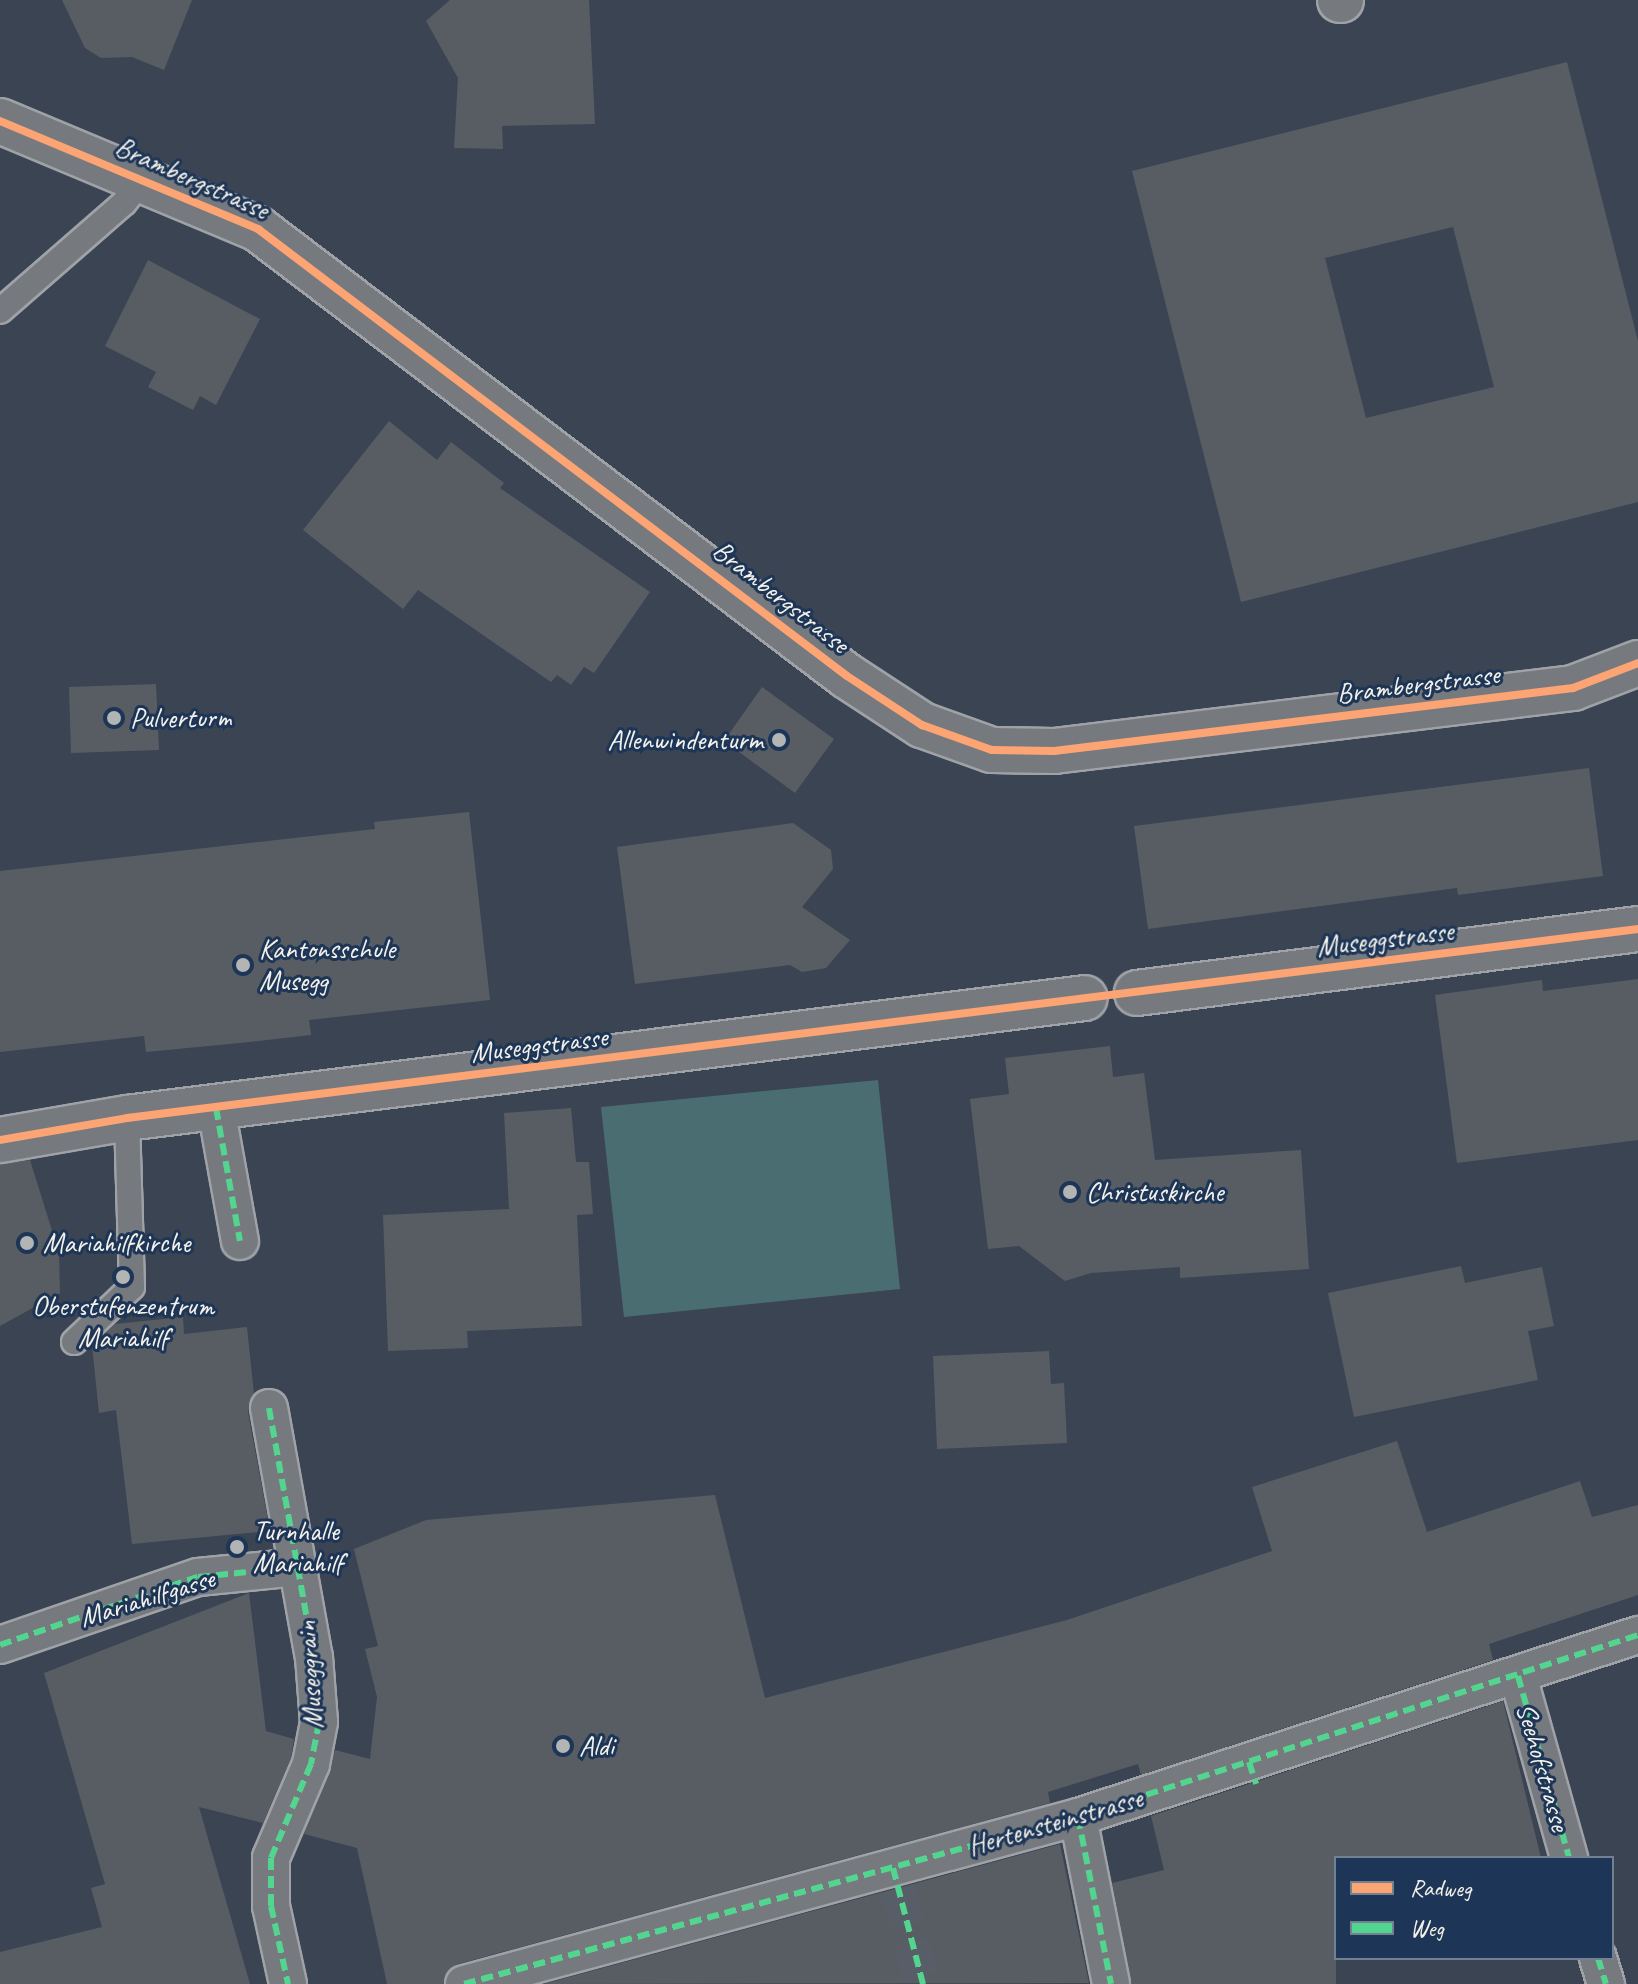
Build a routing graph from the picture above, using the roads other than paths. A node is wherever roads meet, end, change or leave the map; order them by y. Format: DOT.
graph roads {
  1 [pos="0,121"];
  2 [pos="144,177"];
  3 [pos="0,311"];
  4 [pos="1638,663"];
  5 [pos="1638,929"];
  6 [pos="1137,993"];
  7 [pos="1085,998"];
  8 [pos="216,1108"];
  9 [pos="127,1118"];
  10 [pos="0,1140"];
  11 [pos="240,1241"];
  12 [pos="74,1342"];
  13 [pos="269,1408"];
  14 [pos="298,1567"];
  15 [pos="1638,1635"];
  16 [pos="0,1645"];
  17 [pos="1518,1676"];
  18 [pos="1078,1817"];
  19 [pos="1568,1856"];
  20 [pos="1599,1960"];
  21 [pos="288,1984"];
  22 [pos="464,1984"];
  23 [pos="1111,1984"];
  24 [pos="1606,1984"];
  1 -- 2 [label="street, Brambergstrasse"];
  2 -- 3 [label="lane"];
  2 -- 4 [label="street, Brambergstrasse"];
  5 -- 6 [label="street, Museggstrasse"];
  7 -- 8 [label="street, Museggstrasse"];
  8 -- 9 [label="street, Museggstrasse"];
  8 -- 11 [label="street"];
  9 -- 10 [label="street, Museggstrasse"];
  9 -- 12 [label="lane"];
  13 -- 14 [label="street, Museggrain"];
  14 -- 16 [label="street, Mariahilfgasse"];
  14 -- 21 [label="street, Museggrain"];
  15 -- 17 [label="street, Hertensteinstrasse"];
  17 -- 18 [label="street, Hertensteinstrasse"];
  17 -- 19 [label="street, Seehofstrasse"];
  18 -- 22 [label="street, Hertensteinstrasse"];
  18 -- 23 [label="street"];
  20 -- 24 [label="street"];
}
